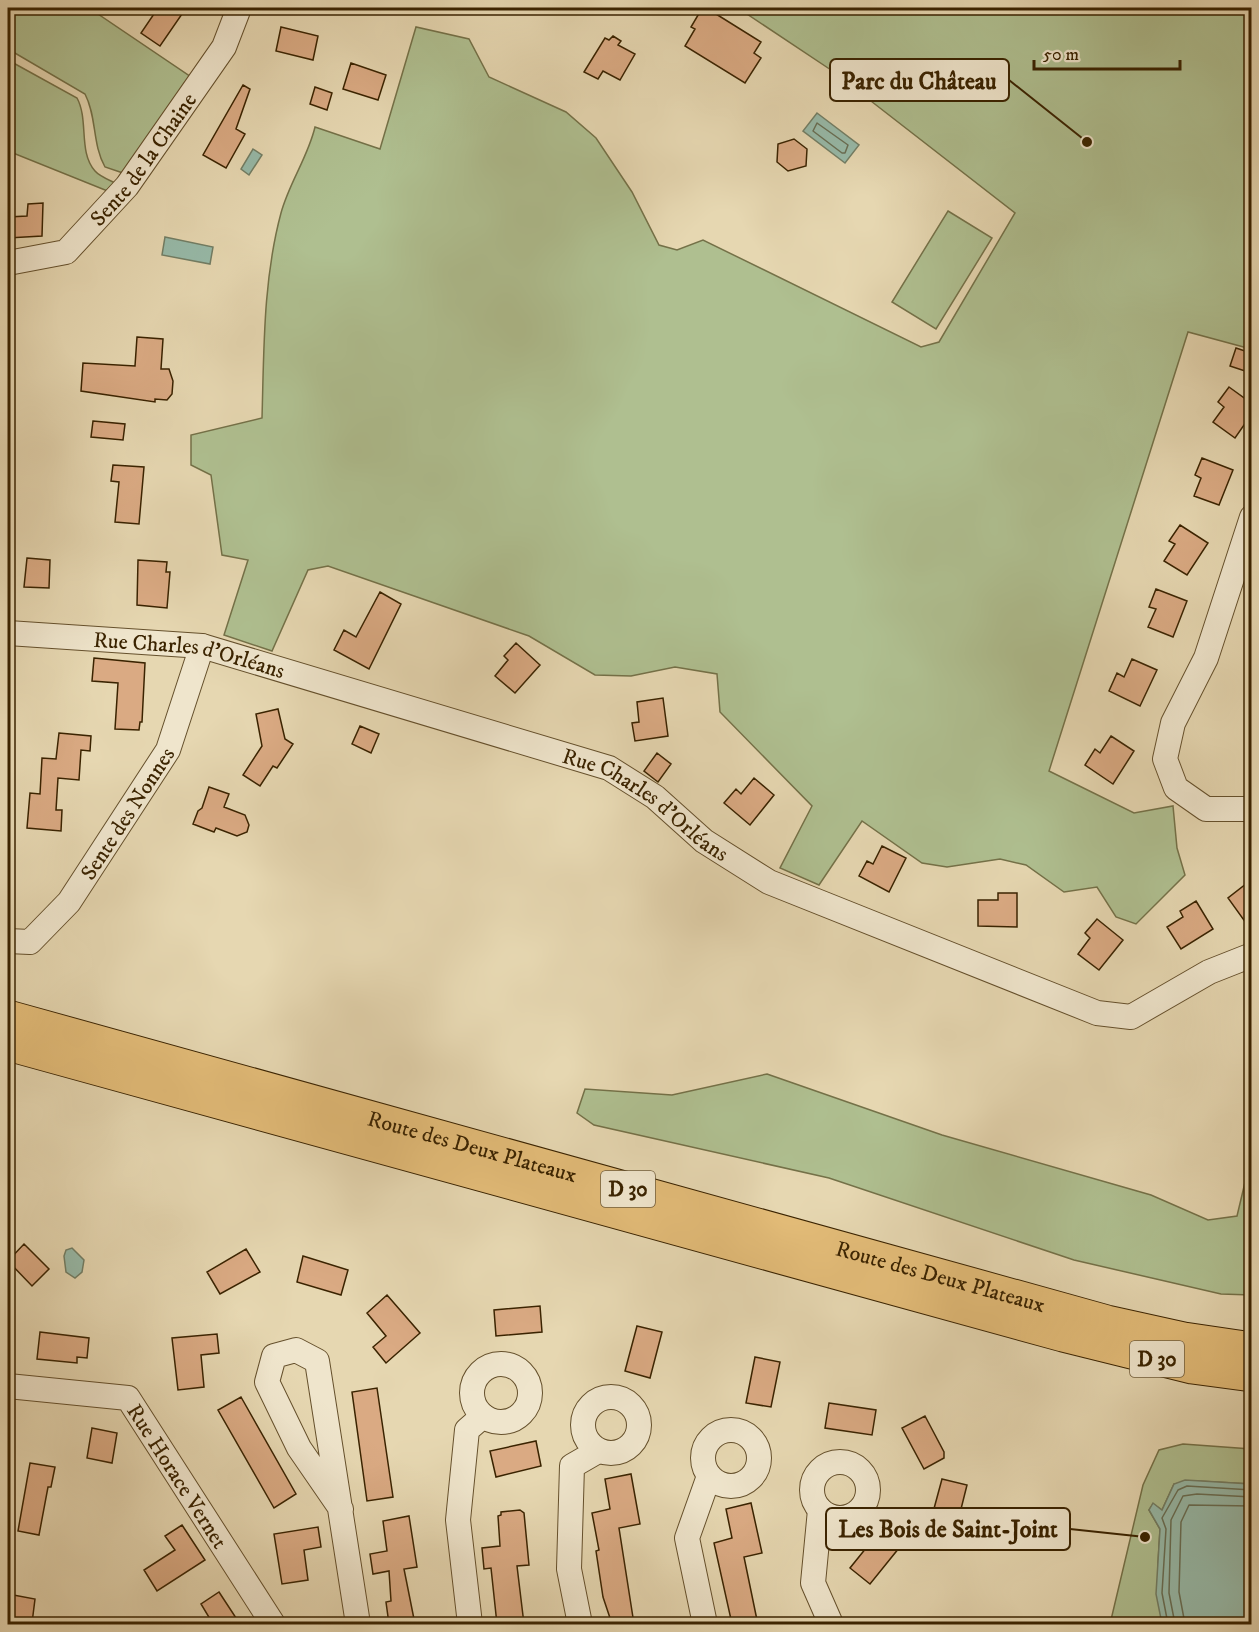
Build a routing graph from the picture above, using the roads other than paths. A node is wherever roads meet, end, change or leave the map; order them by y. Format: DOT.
graph roads {
  1 [pos="239,8"];
  2 [pos="8,262"];
  3 [pos="1251,517"];
  4 [pos="8,633"];
  5 [pos="202,646"];
  6 [pos="1251,809"];
  7 [pos="8,941"];
  8 [pos="1251,955"];
  9 [pos="8,1017"];
  10 [pos="8,1044"];
  11 [pos="1251,1349"];
  12 [pos="1251,1375"];
  13 [pos="8,1386"];
  14 [pos="483,1416"];
  15 [pos="598,1451"];
  16 [pos="709,1476"];
  17 [pos="341,1509"];
  18 [pos="819,1510"];
  19 [pos="273,1624"];
  20 [pos="358,1624"];
  21 [pos="470,1624"];
  22 [pos="580,1624"];
  23 [pos="705,1624"];
  24 [pos="831,1624"];
  1 -- 2 [label="street, Sente de la Chaine"];
  3 -- 6 [label="street"];
  4 -- 5 [label="street, Rue Charles d'Orléans"];
  5 -- 7 [label="street, Sente des Nonnes"];
  5 -- 8 [label="street, Rue Charles d'Orléans"];
  9 -- 11 [label="main road, Route des Deux Plateaux / D 30"];
  10 -- 12 [label="main road, Route des Deux Plateaux / D 30"];
  13 -- 19 [label="street, Rue Horace Vernet"];
  14 -- 21 [label="street"];
  15 -- 22 [label="street"];
  16 -- 23 [label="street"];
  17 -- 17 [label="street"];
  17 -- 20 [label="street"];
  18 -- 24 [label="street"];
}
